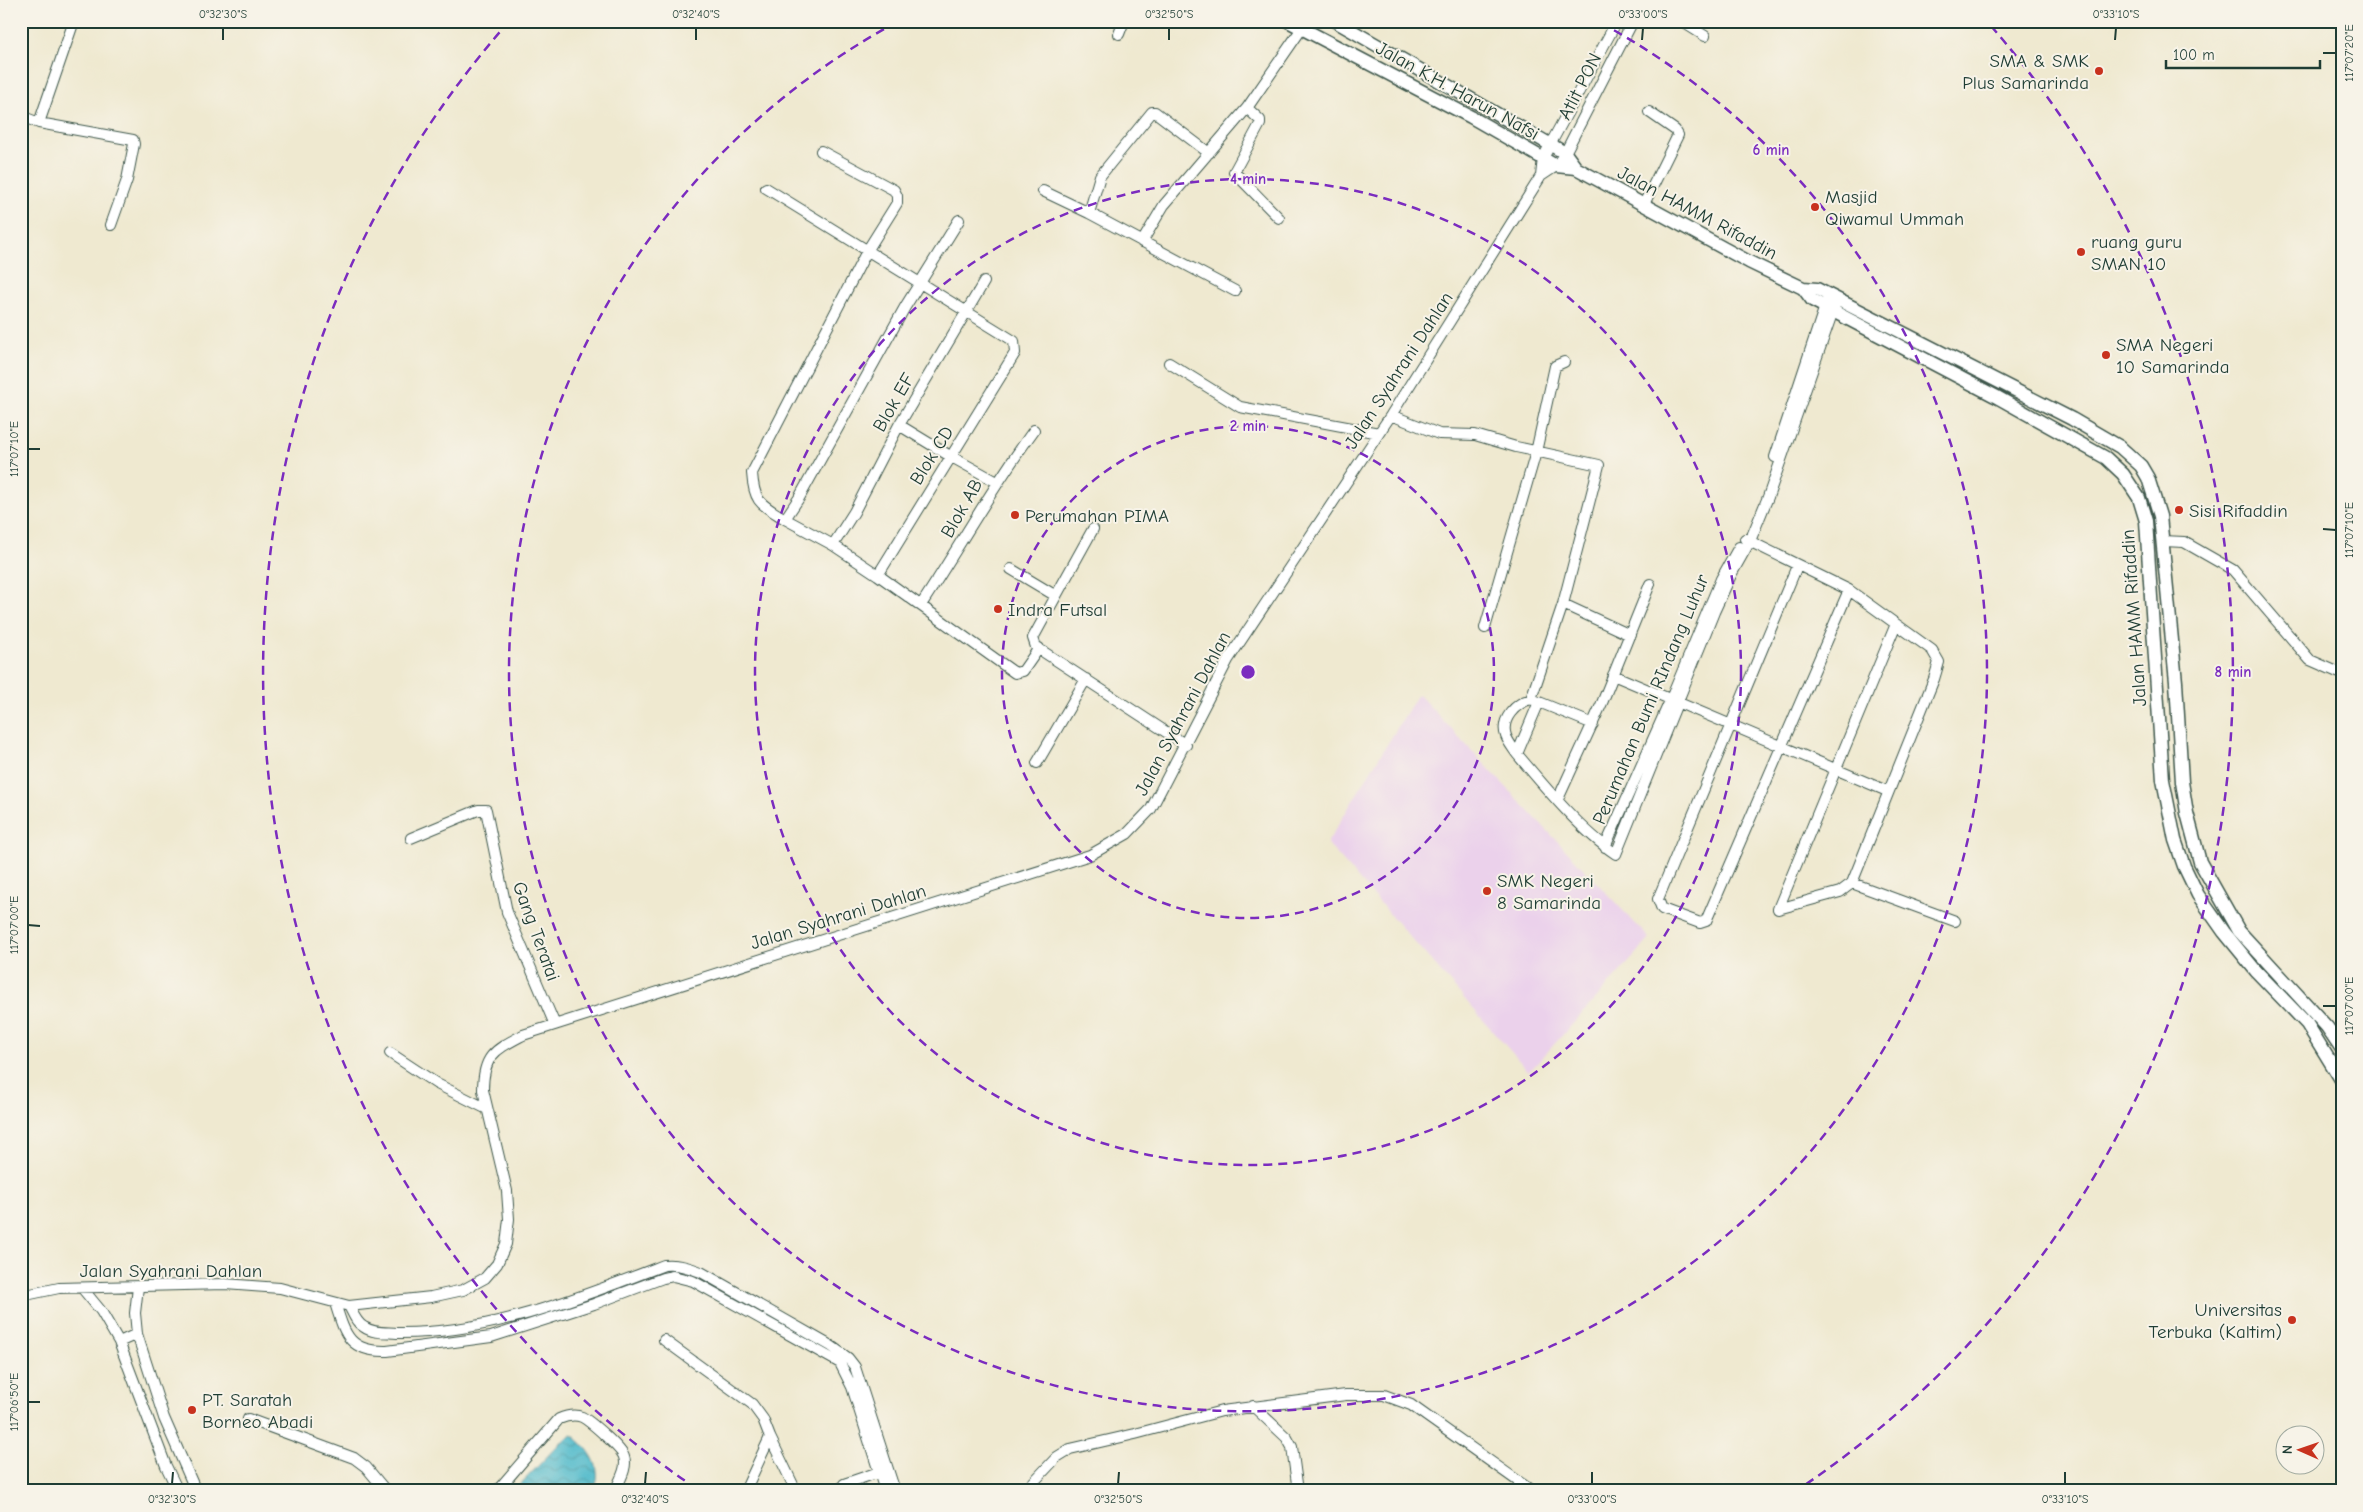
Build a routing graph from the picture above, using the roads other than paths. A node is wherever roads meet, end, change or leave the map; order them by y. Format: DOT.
graph roads {
  1 [pos="74,21"];
  2 [pos="1124,21"];
  3 [pos="1288,21"];
  4 [pos="1335,21"];
  5 [pos="1617,21"];
  6 [pos="1633,21"];
  7 [pos="1681,21"];
  8 [pos="1305,25"];
  9 [pos="1119,34"];
  10 [pos="1704,36"];
  11 [pos="1247,108"];
  12 [pos="1649,112"];
  13 [pos="21,116"];
  14 [pos="39,123"];
  15 [pos="1550,144"];
  16 [pos="820,151"];
  17 [pos="1208,153"];
  18 [pos="1565,153"];
  19 [pos="1543,158"];
  20 [pos="1556,166"];
  21 [pos="1576,168"];
  22 [pos="1541,176"];
  23 [pos="766,188"];
  24 [pos="1043,191"];
  25 [pos="1644,204"];
  26 [pos="1089,213"];
  27 [pos="1279,218"];
  28 [pos="959,220"];
  29 [pos="111,225"];
  30 [pos="1142,242"];
  31 [pos="867,251"];
  32 [pos="984,282"];
  33 [pos="920,283"];
  34 [pos="1235,291"];
  35 [pos="1831,303"];
  36 [pos="967,312"];
  37 [pos="1564,362"];
  38 [pos="1169,363"];
  39 [pos="1395,416"];
  40 [pos="899,425"];
  41 [pos="1034,430"];
  42 [pos="1379,433"];
  43 [pos="1536,452"];
  44 [pos="950,456"];
  45 [pos="996,482"];
  46 [pos="785,519"];
  47 [pos="1093,529"];
  48 [pos="1747,539"];
  49 [pos="2163,541"];
  50 [pos="833,545"];
  51 [pos="1797,566"];
  52 [pos="1011,569"];
  53 [pos="878,575"];
  54 [pos="1650,584"];
  55 [pos="1849,590"];
  56 [pos="1056,596"];
  57 [pos="1564,604"];
  58 [pos="920,605"];
  59 [pos="1896,624"];
  60 [pos="1485,628"];
  61 [pos="1630,635"];
  62 [pos="1039,648"];
  63 [pos="2342,674"];
  64 [pos="1613,675"];
  65 [pos="1086,679"];
  66 [pos="1535,700"];
  67 [pos="1674,702"];
  68 [pos="1593,724"];
  69 [pos="1730,724"];
  70 [pos="2178,737"];
  71 [pos="2160,738"];
  72 [pos="1186,745"];
  73 [pos="1782,746"];
  74 [pos="1517,754"];
  75 [pos="1037,762"];
  76 [pos="1836,770"];
  77 [pos="1887,791"];
  78 [pos="1558,799"];
  79 [pos="411,838"];
  80 [pos="1605,847"];
  81 [pos="1852,882"];
  82 [pos="1954,921"];
  83 [pos="555,1024"];
  84 [pos="2342,1049"];
  85 [pos="390,1053"];
  86 [pos="2342,1081"];
  87 [pos="488,1109"];
  88 [pos="138,1287"];
  89 [pos="82,1288"];
  90 [pos="21,1296"];
  91 [pos="335,1303"];
  92 [pos="349,1306"];
  93 [pos="400,1333"];
  94 [pos="137,1334"];
  95 [pos="664,1340"];
  96 [pos="118,1342"];
  97 [pos="402,1349"];
  98 [pos="1253,1406"];
  99 [pos="248,1419"];
  100 [pos="770,1437"];
  101 [pos="879,1472"];
  102 [pos="844,1484"];
  103 [pos="194,1490"];
  104 [pos="178,1491"];
  105 [pos="207,1491"];
  106 [pos="386,1491"];
  107 [pos="497,1491"];
  108 [pos="615,1491"];
  109 [pos="745,1491"];
  110 [pos="796,1491"];
  111 [pos="885,1491"];
  112 [pos="895,1491"];
  113 [pos="1025,1491"];
  114 [pos="1298,1491"];
  115 [pos="1532,1491"];
  1 -- 14 [label="street"];
  2 -- 9 [label="street"];
  3 -- 8 [label="main road, Jalan K.H. Harun Nafsi"];
  4 -- 15 [label="main road, Jalan K.H. Harun Nafsi"];
  5 -- 15 [label="street, Atlit PON"];
  6 -- 18 [label="street, Atlit PON"];
  7 -- 10 [label="street"];
  8 -- 11 [label="street"];
  8 -- 19 [label="main road, Jalan K.H. Harun Nafsi"];
  11 -- 17 [label="street"];
  11 -- 27 [label="street"];
  12 -- 25 [label="street"];
  13 -- 14 [label="street"];
  14 -- 29 [label="street"];
  15 -- 18 [label="main road, Jalan K.H. Harun Nafsi"];
  15 -- 19 [label="street, Atlit PON"];
  16 -- 31 [label="street"];
  17 -- 26 [label="street"];
  17 -- 30 [label="street"];
  18 -- 20 [label="street, Atlit PON"];
  18 -- 21 [label="main road, Jalan HAMM Rifaddin"];
  19 -- 20 [label="main road, Jalan K.H. Harun Nafsi"];
  19 -- 22 [label="street, Jalan Syahrani Dahlan"];
  20 -- 21 [label="main road, Jalan HAMM Rifaddin"];
  20 -- 22 [label="street, Jalan Syahrani Dahlan"];
  21 -- 25 [label="main road, Jalan HAMM Rifaddin"];
  22 -- 39 [label="street, Jalan Syahrani Dahlan"];
  23 -- 31 [label="street"];
  24 -- 26 [label="street"];
  25 -- 35 [label="main road, Jalan HAMM Rifaddin"];
  26 -- 30 [label="street"];
  28 -- 33 [label="street"];
  30 -- 34 [label="street"];
  31 -- 33 [label="street"];
  31 -- 46 [label="street"];
  32 -- 36 [label="street, Blok EF"];
  33 -- 36 [label="street"];
  33 -- 46 [label="street"];
  35 -- 48 [label="street, Perumahan Bumi RIndang Luhur"];
  35 -- 49 [label="main road, Jalan HAMM Rifaddin"];
  35 -- 71 [label="main road, Jalan HAMM Rifaddin"];
  36 -- 40 [label="street, Blok EF"];
  36 -- 44 [label="street, Blok CD"];
  37 -- 43 [label="street"];
  38 -- 42 [label="street"];
  39 -- 42 [label="street, Jalan Syahrani Dahlan"];
  39 -- 43 [label="street"];
  40 -- 44 [label="street"];
  40 -- 50 [label="street, Blok EF"];
  41 -- 45 [label="street, Blok AB"];
  42 -- 72 [label="street, Jalan Syahrani Dahlan"];
  43 -- 57 [label="street"];
  43 -- 60 [label="street"];
  44 -- 45 [label="street"];
  44 -- 53 [label="street, Blok CD"];
  45 -- 58 [label="street, Blok AB"];
  46 -- 50 [label="street"];
  47 -- 56 [label="street"];
  48 -- 51 [label="street"];
  48 -- 67 [label="street, Perumahan Bumi RIndang Luhur"];
  49 -- 63 [label="street"];
  49 -- 70 [label="main road, Jalan HAMM Rifaddin"];
  50 -- 53 [label="street"];
  51 -- 55 [label="street"];
  51 -- 69 [label="street"];
  52 -- 56 [label="street"];
  53 -- 58 [label="street"];
  54 -- 61 [label="street"];
  55 -- 59 [label="street"];
  55 -- 73 [label="street"];
  56 -- 62 [label="street"];
  57 -- 61 [label="street"];
  57 -- 66 [label="street"];
  58 -- 62 [label="street"];
  59 -- 76 [label="street"];
  59 -- 77 [label="street"];
  61 -- 64 [label="street"];
  62 -- 65 [label="street"];
  64 -- 67 [label="street"];
  64 -- 68 [label="street"];
  65 -- 72 [label="street"];
  65 -- 75 [label="street"];
  66 -- 68 [label="street"];
  66 -- 74 [label="street"];
  66 -- 74 [label="street, Perumahan Bumi RIndang Luhur"];
  67 -- 69 [label="street"];
  67 -- 80 [label="street, Perumahan Bumi RIndang Luhur"];
  67 -- 80 [label="street"];
  68 -- 78 [label="street"];
  69 -- 73 [label="street"];
  69 -- 73 [label="street"];
  70 -- 71 [label="main road"];
  70 -- 84 [label="main road, Jalan HAMM Rifaddin"];
  71 -- 86 [label="main road, Jalan HAMM Rifaddin"];
  72 -- 83 [label="street, Jalan Syahrani Dahlan"];
  73 -- 76 [label="street"];
  74 -- 78 [label="street, Perumahan Bumi RIndang Luhur"];
  76 -- 77 [label="street"];
  76 -- 81 [label="street"];
  77 -- 81 [label="street"];
  78 -- 80 [label="street, Perumahan Bumi RIndang Luhur"];
  79 -- 83 [label="street, Gang Teratai"];
  81 -- 82 [label="street"];
  83 -- 87 [label="street, Jalan Syahrani Dahlan"];
  85 -- 87 [label="street"];
  87 -- 92 [label="street, Jalan Syahrani Dahlan"];
  88 -- 89 [label="street, Jalan Syahrani Dahlan"];
  88 -- 91 [label="street, Jalan Syahrani Dahlan"];
  88 -- 94 [label="street"];
  89 -- 90 [label="street, Jalan Syahrani Dahlan"];
  89 -- 96 [label="street"];
  91 -- 92 [label="street, Jalan Syahrani Dahlan"];
  91 -- 97 [label="street"];
  92 -- 93 [label="street"];
  93 -- 97 [label="street"];
  93 -- 112 [label="street"];
  94 -- 96 [label="street"];
  94 -- 103 [label="street"];
  95 -- 100 [label="street"];
  96 -- 104 [label="street"];
  97 -- 101 [label="street"];
  98 -- 113 [label="street"];
  98 -- 114 [label="street"];
  98 -- 115 [label="street"];
  99 -- 106 [label="street"];
  100 -- 109 [label="street"];
  100 -- 110 [label="street"];
  101 -- 102 [label="street"];
  101 -- 111 [label="street"];
  103 -- 105 [label="street"];
  107 -- 108 [label="street"];
}
